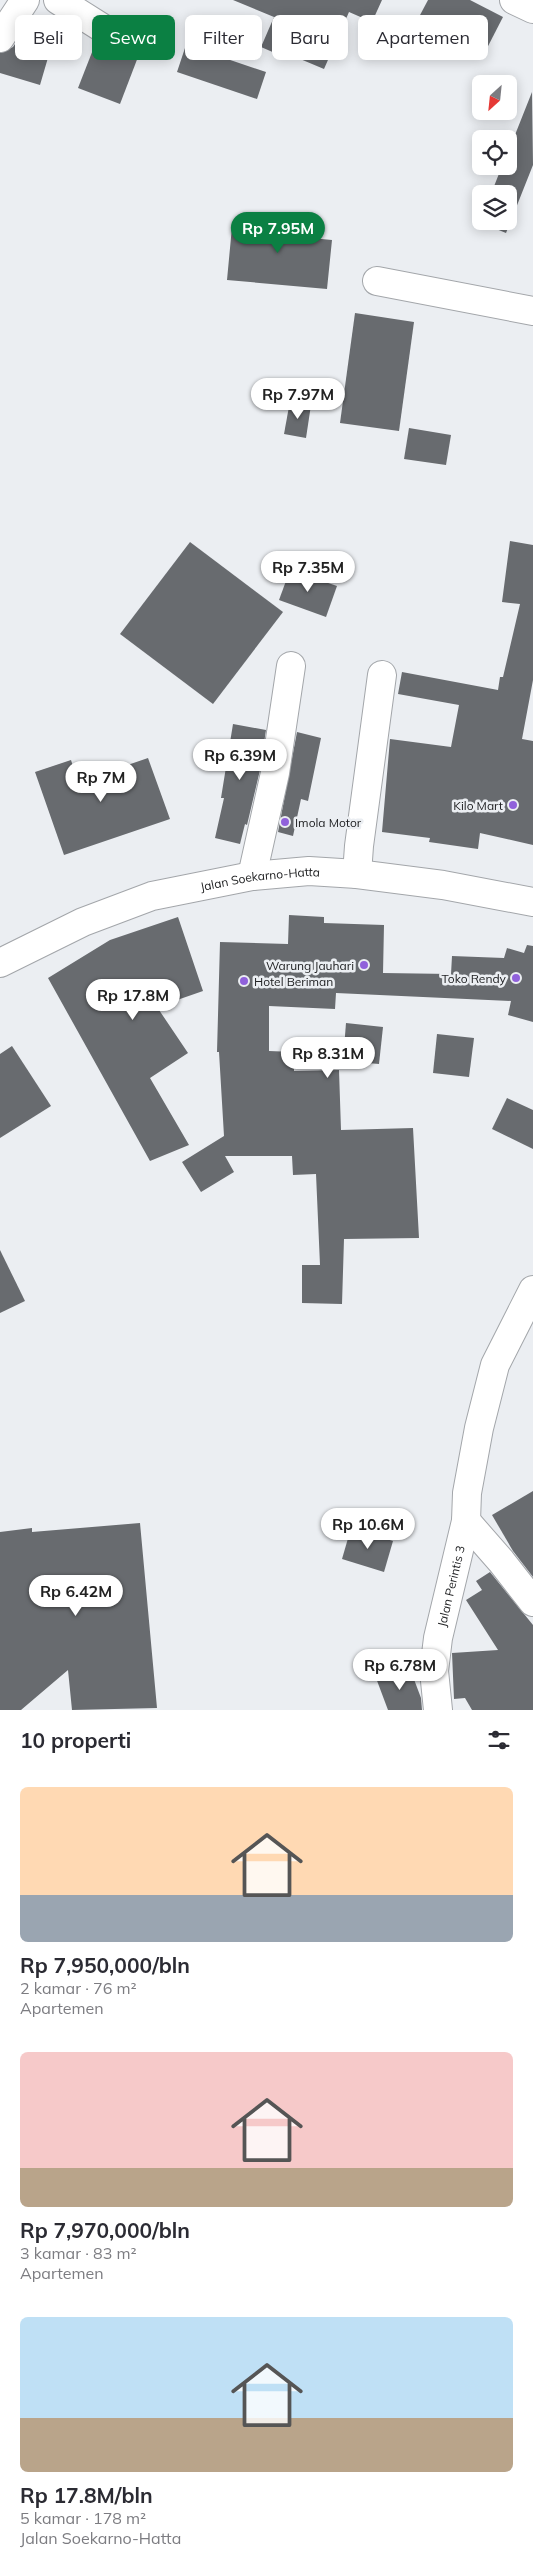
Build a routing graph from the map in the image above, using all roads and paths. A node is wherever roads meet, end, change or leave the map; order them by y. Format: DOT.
graph roads {
  1 [pos="25,0"];
  2 [pos="58,0"];
  3 [pos="514,0"];
  4 [pos="533,9"];
  5 [pos="92,21"];
  6 [pos="0,38"];
  7 [pos="378,281"];
  8 [pos="533,311"];
  9 [pos="291,666"];
  10 [pos="382,675"];
  11 [pos="357,874"];
  12 [pos="252,876"];
  13 [pos="533,902"];
  14 [pos="0,963"];
  15 [pos="533,1290"];
  16 [pos="466,1521"];
  17 [pos="533,1602"];
  18 [pos="438,1710"];
  1 -- 6 [label="main road"];
  2 -- 5 [label="main road"];
  3 -- 4 [label="main road"];
  7 -- 8 [label="main road"];
  9 -- 12 [label="main road"];
  10 -- 11 [label="main road"];
  11 -- 12 [label="main road, Jalan Soekarno-Hatta"];
  11 -- 13 [label="main road, Jalan Soekarno-Hatta"];
  12 -- 14 [label="main road, Jalan Soekarno-Hatta"];
  15 -- 16 [label="main road, Jalan Perintis 3"];
  16 -- 17 [label="main road"];
  16 -- 18 [label="main road, Jalan Perintis 3"];
}
